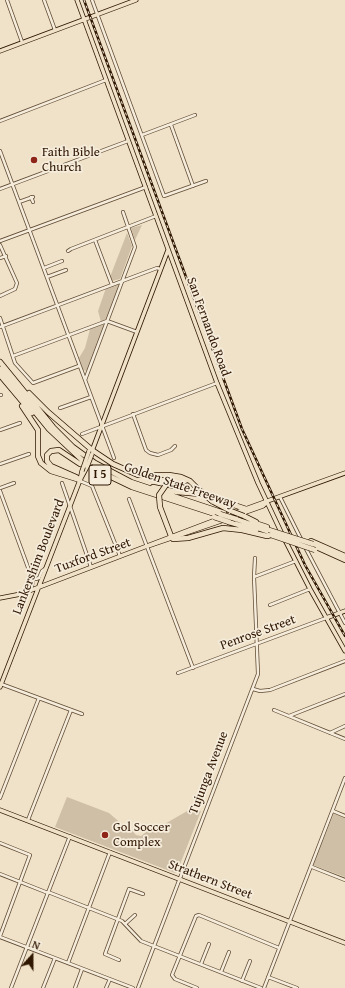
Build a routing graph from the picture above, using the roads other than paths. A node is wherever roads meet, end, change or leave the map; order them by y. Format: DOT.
graph roads {
  1 [pos="7,0"];
  2 [pos="44,0"];
  3 [pos="76,0"];
  4 [pos="92,0"];
  5 [pos="136,0"];
  6 [pos="97,14"];
  7 [pos="84,20"];
  8 [pos="55,30"];
  9 [pos="22,42"];
  10 [pos="0,51"];
  11 [pos="106,80"];
  12 [pos="195,115"];
  13 [pos="0,121"];
  14 [pos="171,125"];
  15 [pos="142,135"];
  16 [pos="128,141"];
  17 [pos="0,151"];
  18 [pos="206,181"];
  19 [pos="12,184"];
  20 [pos="192,186"];
  21 [pos="146,187"];
  22 [pos="0,189"];
  23 [pos="19,202"];
  24 [pos="33,202"];
  25 [pos="123,212"];
  26 [pos="156,216"];
  27 [pos="128,227"];
  28 [pos="29,230"];
  29 [pos="95,240"];
  30 [pos="0,241"];
  31 [pos="0,245"];
  32 [pos="168,250"];
  33 [pos="68,251"];
  34 [pos="6,256"];
  35 [pos="0,258"];
  36 [pos="61,261"];
  37 [pos="173,263"];
  38 [pos="44,268"];
  39 [pos="160,269"];
  40 [pos="66,270"];
  41 [pos="47,277"];
  42 [pos="122,281"];
  43 [pos="112,285"];
  44 [pos="0,296"];
  45 [pos="57,305"];
  46 [pos="0,318"];
  47 [pos="107,321"];
  48 [pos="1,326"];
  49 [pos="136,332"];
  50 [pos="68,336"];
  51 [pos="13,356"];
  52 [pos="0,362"];
  53 [pos="79,366"];
  54 [pos="0,368"];
  55 [pos="0,375"];
  56 [pos="85,380"];
  57 [pos="16,382"];
  58 [pos="217,383"];
  59 [pos="13,390"];
  60 [pos="91,397"];
  61 [pos="60,408"];
  62 [pos="133,414"];
  63 [pos="20,422"];
  64 [pos="102,425"];
  65 [pos="0,430"];
  66 [pos="82,434"];
  67 [pos="175,446"];
  68 [pos="91,452"];
  69 [pos="29,454"];
  70 [pos="114,458"];
  71 [pos="0,464"];
  72 [pos="86,465"];
  73 [pos="106,470"];
  74 [pos="345,473"];
  75 [pos="80,480"];
  76 [pos="14,483"];
  77 [pos="62,483"];
  78 [pos="0,489"];
  79 [pos="198,489"];
  80 [pos="280,497"];
  81 [pos="129,499"];
  82 [pos="267,502"];
  83 [pos="69,508"];
  84 [pos="246,508"];
  85 [pos="219,515"];
  86 [pos="236,519"];
  87 [pos="193,528"];
  88 [pos="268,530"];
  89 [pos="187,534"];
  90 [pos="172,538"];
  91 [pos="313,545"];
  92 [pos="148,546"];
  93 [pos="345,556"];
  94 [pos="120,557"];
  95 [pos="255,558"];
  96 [pos="345,560"];
  97 [pos="296,561"];
  98 [pos="345,564"];
  99 [pos="46,568"];
  100 [pos="91,568"];
  101 [pos="32,577"];
  102 [pos="254,577"];
  103 [pos="38,587"];
  104 [pos="310,589"];
  105 [pos="30,591"];
  106 [pos="0,598"];
  107 [pos="270,605"];
  108 [pos="345,611"];
  109 [pos="340,614"];
  110 [pos="326,618"];
  111 [pos="345,623"];
  112 [pos="257,643"];
  113 [pos="345,651"];
  114 [pos="345,661"];
  115 [pos="193,668"];
  116 [pos="178,673"];
  117 [pos="1,685"];
  118 [pos="253,689"];
  119 [pos="345,694"];
  120 [pos="39,698"];
  121 [pos="71,710"];
  122 [pos="274,710"];
  123 [pos="82,714"];
  124 [pos="289,716"];
  125 [pos="345,726"];
  126 [pos="330,733"];
  127 [pos="345,739"];
  128 [pos="345,778"];
  129 [pos="344,785"];
  130 [pos="0,798"];
  131 [pos="0,810"];
  132 [pos="333,811"];
  133 [pos="345,816"];
  134 [pos="28,820"];
  135 [pos="70,836"];
  136 [pos="0,843"];
  137 [pos="110,852"];
  138 [pos="312,867"];
  139 [pos="0,874"];
  140 [pos="179,879"];
  141 [pos="345,880"];
  142 [pos="20,882"];
  143 [pos="48,892"];
  144 [pos="143,894"];
  145 [pos="90,908"];
  146 [pos="135,915"];
  147 [pos="118,919"];
  148 [pos="290,922"];
  149 [pos="125,924"];
  150 [pos="0,936"];
  151 [pos="345,943"];
  152 [pos="209,944"];
  153 [pos="154,946"];
  154 [pos="27,947"];
  155 [pos="279,948"];
  156 [pos="229,952"];
  157 [pos="180,956"];
  158 [pos="55,958"];
  159 [pos="119,960"];
  160 [pos="250,961"];
  161 [pos="68,963"];
  162 [pos="201,964"];
  163 [pos="82,969"];
  164 [pos="221,972"];
  165 [pos="268,977"];
  166 [pos="110,979"];
  167 [pos="242,981"];
  168 [pos="11,988"];
  169 [pos="42,988"];
  170 [pos="75,988"];
  171 [pos="106,988"];
  172 [pos="133,988"];
  173 [pos="138,988"];
  174 [pos="197,988"];
  175 [pos="261,988"];
  176 [pos="264,988"];
  177 [pos="297,988"];
  1 -- 9 [label="street"];
  2 -- 8 [label="street"];
  3 -- 7 [label="main road, San Fernando Road"];
  4 -- 6 [label="street"];
  5 -- 6 [label="main road"];
  6 -- 7 [label="main road"];
  6 -- 15 [label="street"];
  7 -- 8 [label="main road"];
  7 -- 11 [label="main road, San Fernando Road"];
  8 -- 9 [label="main road"];
  9 -- 10 [label="main road"];
  11 -- 13 [label="street"];
  11 -- 16 [label="main road, San Fernando Road"];
  12 -- 14 [label="street"];
  14 -- 15 [label="street"];
  14 -- 20 [label="street"];
  15 -- 20 [label="street"];
  16 -- 19 [label="street"];
  16 -- 21 [label="main road, San Fernando Road"];
  17 -- 19 [label="street"];
  18 -- 20 [label="street"];
  19 -- 22 [label="street"];
  19 -- 23 [label="street"];
  21 -- 26 [label="main road, San Fernando Road"];
  21 -- 28 [label="street"];
  23 -- 24 [label="street"];
  23 -- 28 [label="street"];
  25 -- 27 [label="street"];
  26 -- 27 [label="street"];
  26 -- 32 [label="main road, San Fernando Road"];
  27 -- 29 [label="street"];
  27 -- 42 [label="street"];
  28 -- 30 [label="street"];
  28 -- 38 [label="street"];
  29 -- 33 [label="street"];
  29 -- 43 [label="street"];
  31 -- 34 [label="street"];
  32 -- 37 [label="main road, San Fernando Road"];
  32 -- 39 [label="main road, Lankershim Boulevard"];
  34 -- 35 [label="street"];
  34 -- 44 [label="street"];
  36 -- 38 [label="street"];
  37 -- 39 [label="main road"];
  37 -- 58 [label="main road, San Fernando Road"];
  38 -- 41 [label="street"];
  39 -- 42 [label="street"];
  39 -- 49 [label="main road, Lankershim Boulevard"];
  40 -- 41 [label="street"];
  41 -- 45 [label="street"];
  42 -- 43 [label="street"];
  42 -- 47 [label="street"];
  43 -- 45 [label="street"];
  45 -- 48 [label="street"];
  45 -- 50 [label="street"];
  46 -- 48 [label="street"];
  47 -- 49 [label="street"];
  47 -- 50 [label="street"];
  47 -- 56 [label="street"];
  48 -- 51 [label="street"];
  49 -- 64 [label="main road, Lankershim Boulevard"];
  50 -- 51 [label="street"];
  50 -- 53 [label="street"];
  51 -- 53 [label="street"];
  52 -- 57 [label="highway, Golden State Freeway / I 5"];
  53 -- 56 [label="street"];
  54 -- 85 [label="highway"];
  55 -- 59 [label="highway, Golden State Freeway / I 5"];
  56 -- 60 [label="street"];
  57 -- 68 [label="highway"];
  57 -- 73 [label="highway, Golden State Freeway / I 5"];
  58 -- 62 [label="street"];
  58 -- 82 [label="main road, San Fernando Road"];
  59 -- 72 [label="highway, Golden State Freeway / I 5"];
  59 -- 75 [label="highway"];
  60 -- 61 [label="street"];
  60 -- 64 [label="street"];
  62 -- 64 [label="street"];
  62 -- 67 [label="street"];
  63 -- 65 [label="street"];
  64 -- 66 [label="street"];
  64 -- 68 [label="main road, Lankershim Boulevard"];
  64 -- 70 [label="street"];
  68 -- 75 [label="main road, Lankershim Boulevard, bridge"];
  68 -- 79 [label="highway"];
  69 -- 71 [label="street"];
  72 -- 75 [label="highway"];
  72 -- 85 [label="highway, Golden State Freeway / I 5"];
  73 -- 84 [label="highway"];
  73 -- 85 [label="highway, Golden State Freeway / I 5"];
  74 -- 80 [label="main road, Tuxford Street"];
  75 -- 83 [label="main road, Lankershim Boulevard"];
  75 -- 94 [label="street"];
  76 -- 78 [label="street"];
  77 -- 83 [label="street"];
  78 -- 101 [label="street"];
  79 -- 86 [label="highway, bridge"];
  79 -- 90 [label="highway, bridge"];
  80 -- 82 [label="main road, Tuxford Street"];
  80 -- 109 [label="street"];
  81 -- 92 [label="street"];
  82 -- 84 [label="main road, Tuxford Street"];
  82 -- 89 [label="main road, Tuxford Street"];
  82 -- 97 [label="main road, San Fernando Road"];
  83 -- 99 [label="main road, Lankershim Boulevard"];
  83 -- 100 [label="street"];
  84 -- 87 [label="main road, Tuxford Street"];
  85 -- 86 [label="highway, Golden State Freeway / I 5, bridge"];
  85 -- 86 [label="highway, Golden State Freeway / I 5, bridge"];
  86 -- 88 [label="highway, Golden State Freeway / I 5"];
  86 -- 88 [label="highway, Golden State Freeway / I 5"];
  87 -- 89 [label="main road"];
  87 -- 90 [label="main road, Tuxford Street"];
  88 -- 90 [label="highway"];
  88 -- 91 [label="highway, Golden State Freeway / I 5, bridge"];
  88 -- 91 [label="highway, Golden State Freeway / I 5, bridge"];
  89 -- 90 [label="main road, Tuxford Street"];
  90 -- 92 [label="main road, Tuxford Street"];
  91 -- 93 [label="highway, Golden State Freeway / I 5"];
  91 -- 96 [label="highway"];
  91 -- 98 [label="highway, Golden State Freeway / I 5"];
  92 -- 94 [label="main road, Tuxford Street"];
  92 -- 115 [label="street"];
  94 -- 100 [label="main road, Tuxford Street"];
  95 -- 102 [label="street, Tujunga Avenue"];
  97 -- 102 [label="street"];
  97 -- 104 [label="main road, San Fernando Road"];
  99 -- 101 [label="street"];
  99 -- 103 [label="main road, Lankershim Boulevard"];
  100 -- 103 [label="main road, Tuxford Street"];
  101 -- 105 [label="street"];
  102 -- 112 [label="street, Tujunga Avenue"];
  103 -- 105 [label="main road, Tuxford Street"];
  103 -- 117 [label="main road, Lankershim Boulevard"];
  104 -- 107 [label="street"];
  104 -- 110 [label="main road, San Fernando Road"];
  105 -- 106 [label="main road, Tuxford Street"];
  108 -- 109 [label="main road, Penrose Street"];
  109 -- 110 [label="main road, Penrose Street"];
  109 -- 111 [label="street"];
  110 -- 112 [label="street, Penrose Street"];
  110 -- 113 [label="main road, San Fernando Road"];
  112 -- 115 [label="street, Penrose Street"];
  112 -- 118 [label="street, Tujunga Avenue"];
  114 -- 118 [label="street"];
  115 -- 116 [label="street, Penrose Street"];
  117 -- 120 [label="street"];
  118 -- 140 [label="street, Tujunga Avenue"];
  119 -- 124 [label="street"];
  120 -- 121 [label="street"];
  120 -- 130 [label="street"];
  121 -- 123 [label="street"];
  121 -- 134 [label="street"];
  122 -- 124 [label="street"];
  124 -- 126 [label="street"];
  125 -- 126 [label="street"];
  126 -- 127 [label="street"];
  128 -- 129 [label="street"];
  129 -- 132 [label="street"];
  131 -- 134 [label="main road, Strathern Street"];
  132 -- 133 [label="street"];
  132 -- 138 [label="street"];
  134 -- 135 [label="main road, Strathern Street"];
  135 -- 137 [label="main road, Strathern Street"];
  135 -- 143 [label="street"];
  136 -- 142 [label="street"];
  137 -- 140 [label="main road, Strathern Street"];
  137 -- 145 [label="street"];
  138 -- 141 [label="street"];
  138 -- 148 [label="street"];
  139 -- 142 [label="street"];
  140 -- 148 [label="main road, Strathern Street"];
  140 -- 153 [label="street, Tujunga Avenue"];
  142 -- 143 [label="street"];
  142 -- 150 [label="street"];
  143 -- 145 [label="street"];
  143 -- 154 [label="street"];
  144 -- 147 [label="street"];
  145 -- 147 [label="street"];
  145 -- 161 [label="street"];
  146 -- 149 [label="street"];
  147 -- 149 [label="street"];
  147 -- 159 [label="street"];
  148 -- 151 [label="main road, Strathern Street"];
  148 -- 155 [label="street"];
  149 -- 153 [label="street"];
  150 -- 154 [label="street"];
  152 -- 162 [label="street"];
  153 -- 157 [label="street"];
  153 -- 173 [label="street, Tujunga Avenue"];
  154 -- 158 [label="street"];
  154 -- 168 [label="street"];
  155 -- 157 [label="street"];
  155 -- 165 [label="street"];
  156 -- 164 [label="street"];
  157 -- 162 [label="street"];
  157 -- 174 [label="street"];
  158 -- 161 [label="street"];
  158 -- 169 [label="street"];
  160 -- 167 [label="street"];
  161 -- 163 [label="street"];
  162 -- 164 [label="street"];
  163 -- 166 [label="street"];
  163 -- 170 [label="street"];
  164 -- 167 [label="street"];
  165 -- 176 [label="street"];
  165 -- 177 [label="street"];
  166 -- 171 [label="street"];
  166 -- 172 [label="street"];
  167 -- 175 [label="street"];
}
